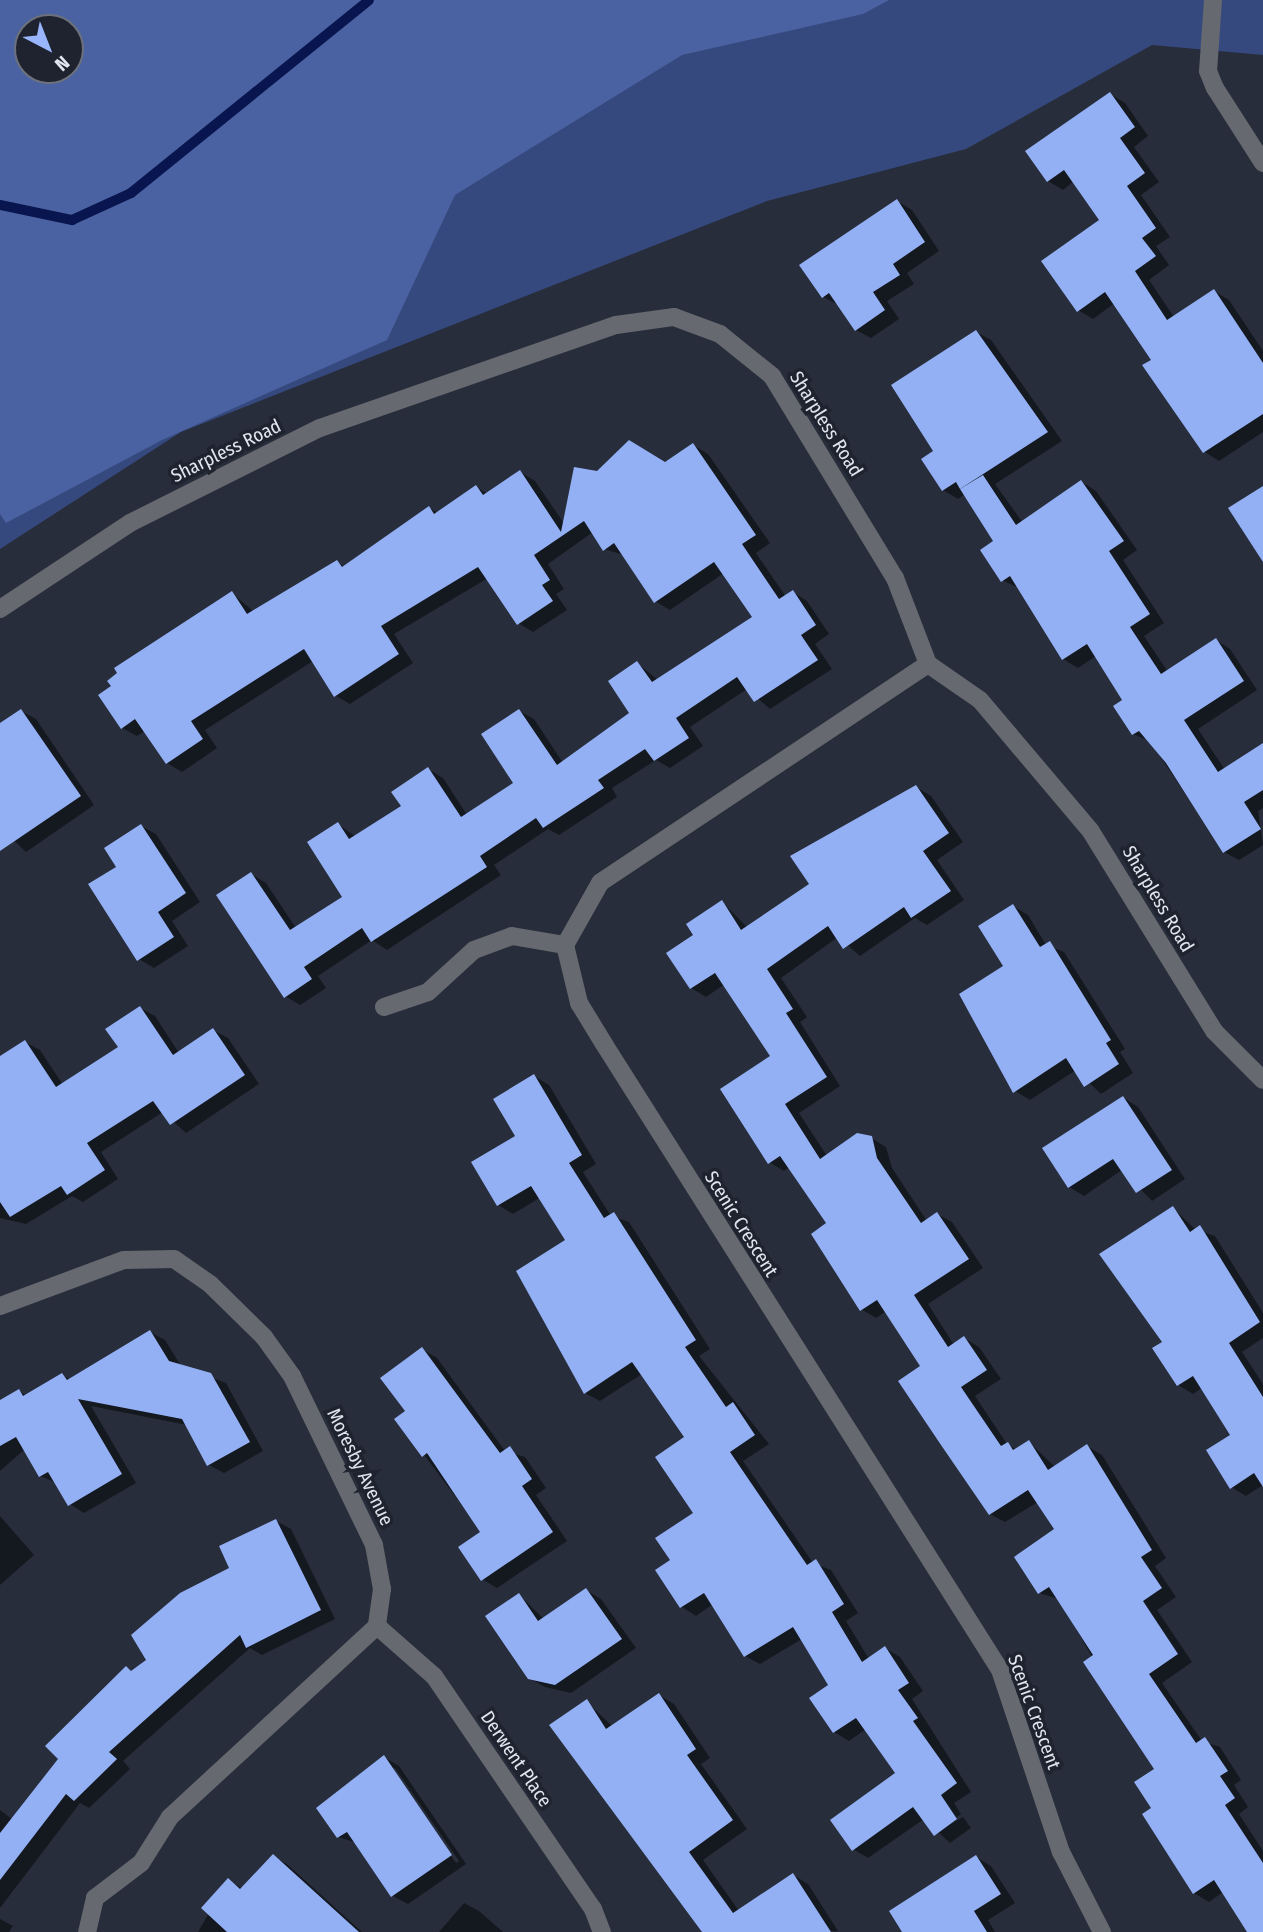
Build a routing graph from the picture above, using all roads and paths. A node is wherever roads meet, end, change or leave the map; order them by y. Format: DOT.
graph roads {
  1 [pos="1213,0"];
  2 [pos="1261,154"];
  3 [pos="0,609"];
  4 [pos="928,664"];
  5 [pos="565,946"];
  6 [pos="384,1007"];
  7 [pos="1263,1078"];
  8 [pos="0,1306"];
  9 [pos="377,1626"];
  10 [pos="88,1932"];
  11 [pos="601,1932"];
  12 [pos="1102,1932"];
  1 -- 2 [label="street"];
  3 -- 4 [label="street, Sharpless Road"];
  4 -- 5 [label="street"];
  4 -- 7 [label="street, Sharpless Road"];
  5 -- 6 [label="street"];
  5 -- 12 [label="street, Scenic Crescent"];
  8 -- 9 [label="street, Moresby Avenue"];
  9 -- 10 [label="street"];
  9 -- 11 [label="street, Derwent Place"];
}
